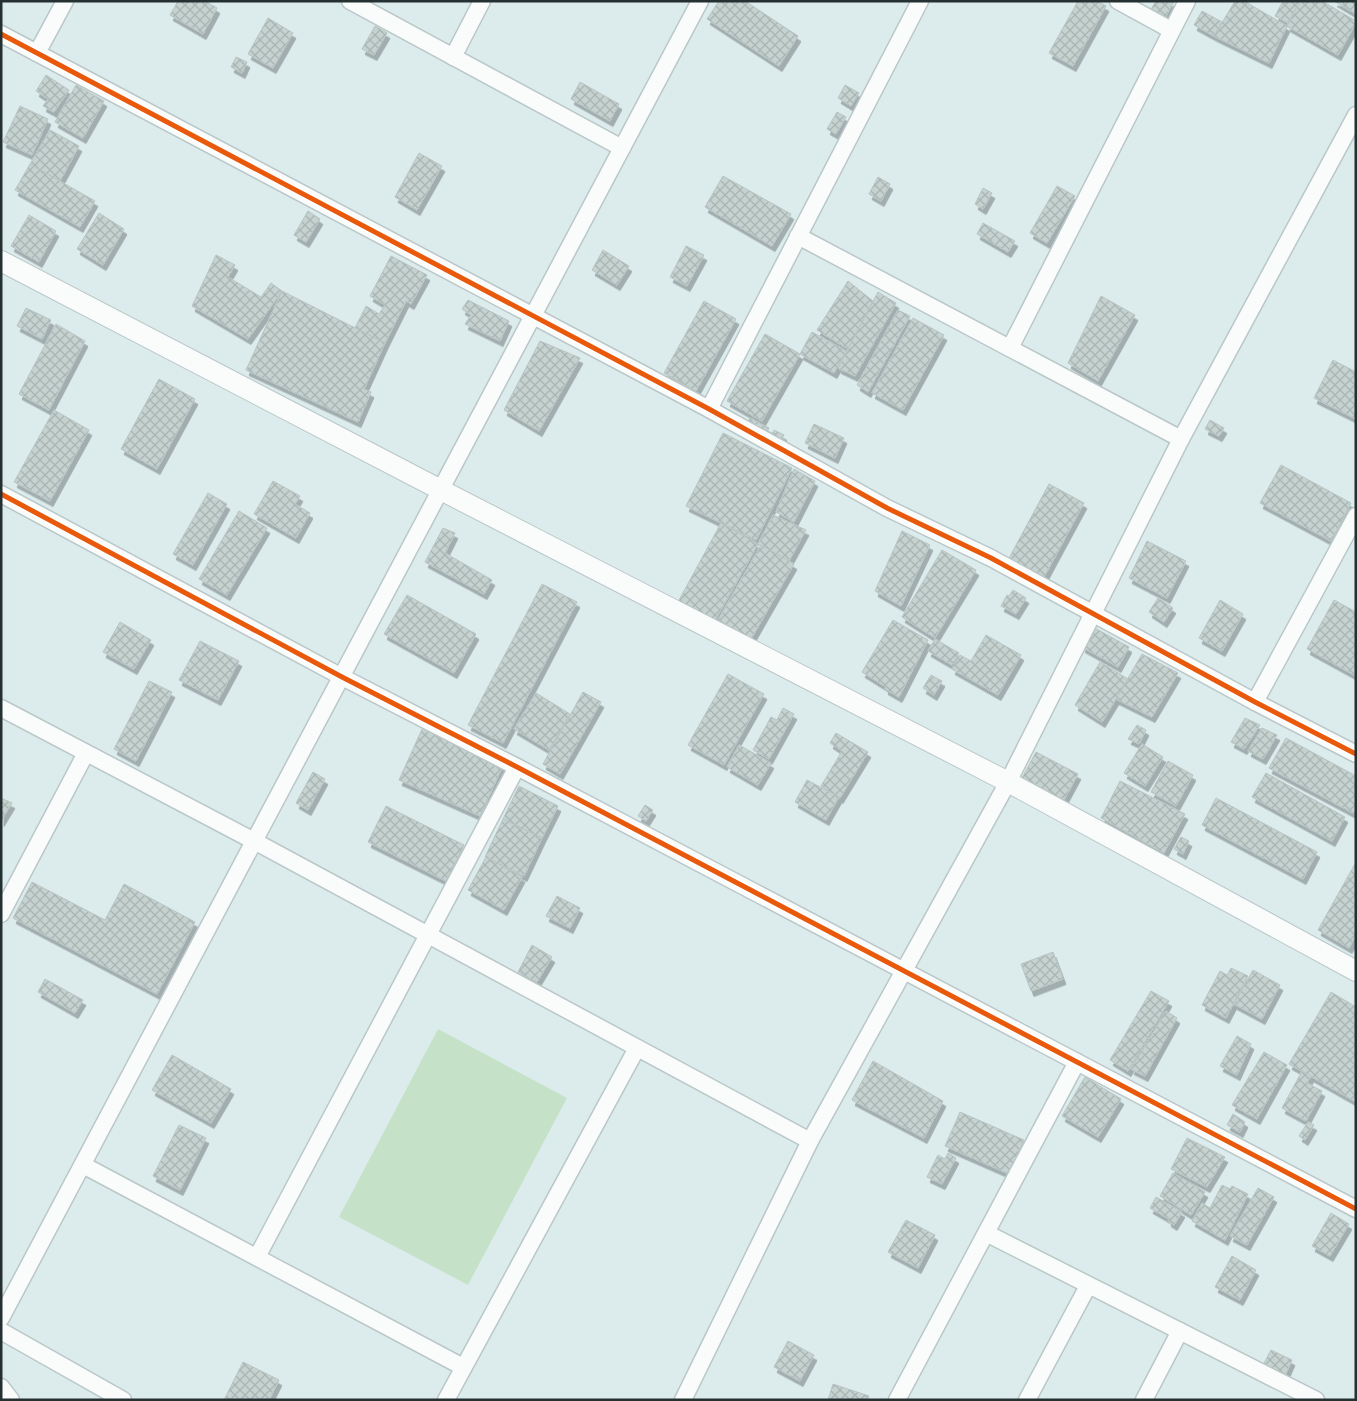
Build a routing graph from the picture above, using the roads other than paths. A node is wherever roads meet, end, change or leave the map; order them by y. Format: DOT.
graph roads {
  1 [pos="65,1"];
  2 [pos="350,1"];
  3 [pos="482,1"];
  4 [pos="700,1"];
  5 [pos="920,1"];
  6 [pos="1118,1"];
  7 [pos="1187,1"];
  8 [pos="1171,30"];
  9 [pos="1,34"];
  10 [pos="37,53"];
  11 [pos="453,57"];
  12 [pos="1355,120"];
  13 [pos="622,148"];
  14 [pos="798,236"];
  15 [pos="1,261"];
  16 [pos="534,316"];
  17 [pos="1010,348"];
  18 [pos="709,410"];
  19 [pos="1181,439"];
  20 [pos="441,490"];
  21 [pos="1,494"];
  22 [pos="1354,525"];
  23 [pos="1093,613"];
  24 [pos="342,677"];
  25 [pos="1255,702"];
  26 [pos="1,708"];
  27 [pos="86,753"];
  28 [pos="1356,754"];
  29 [pos="517,766"];
  30 [pos="1008,782"];
  31 [pos="254,841"];
  32 [pos="1,914"];
  33 [pos="428,935"];
  34 [pos="1356,970"];
  35 [pos="904,971"];
  36 [pos="637,1048"];
  37 [pos="1077,1062"];
  38 [pos="810,1141"];
  39 [pos="83,1164"];
  40 [pos="1356,1209"];
  41 [pos="986,1233"];
  42 [pos="257,1257"];
  43 [pos="1088,1286"];
  44 [pos="1,1318"];
  45 [pos="1,1331"];
  46 [pos="1180,1331"];
  47 [pos="463,1367"];
  48 [pos="1,1387"];
  49 [pos="11,1400"];
  50 [pos="123,1400"];
  51 [pos="446,1400"];
  52 [pos="682,1400"];
  53 [pos="897,1400"];
  54 [pos="1027,1400"];
  55 [pos="1144,1400"];
  56 [pos="1316,1400"];
  1 -- 10 [label="street"];
  2 -- 11 [label="street"];
  3 -- 11 [label="street"];
  4 -- 13 [label="street"];
  5 -- 14 [label="street"];
  6 -- 8 [label="street"];
  7 -- 8 [label="street"];
  8 -- 17 [label="street"];
  9 -- 10 [label="street"];
  10 -- 16 [label="street"];
  11 -- 13 [label="street"];
  12 -- 19 [label="street"];
  13 -- 16 [label="street"];
  14 -- 17 [label="street"];
  14 -- 18 [label="street"];
  15 -- 20 [label="street"];
  16 -- 18 [label="street"];
  16 -- 20 [label="street"];
  17 -- 19 [label="street"];
  18 -- 23 [label="street"];
  19 -- 23 [label="street"];
  20 -- 24 [label="street"];
  20 -- 30 [label="street"];
  21 -- 24 [label="street"];
  22 -- 25 [label="street"];
  23 -- 25 [label="street"];
  23 -- 30 [label="street"];
  24 -- 29 [label="street"];
  24 -- 31 [label="street"];
  25 -- 28 [label="street"];
  26 -- 27 [label="street"];
  27 -- 31 [label="street"];
  27 -- 32 [label="street"];
  29 -- 33 [label="street"];
  29 -- 35 [label="street"];
  30 -- 34 [label="street"];
  30 -- 35 [label="street"];
  31 -- 33 [label="street"];
  31 -- 39 [label="street"];
  33 -- 36 [label="street"];
  33 -- 42 [label="street"];
  35 -- 37 [label="street"];
  35 -- 38 [label="street"];
  36 -- 38 [label="street"];
  36 -- 47 [label="street"];
  37 -- 40 [label="street"];
  37 -- 41 [label="street"];
  38 -- 52 [label="street"];
  39 -- 42 [label="street"];
  39 -- 44 [label="street"];
  41 -- 43 [label="street"];
  41 -- 53 [label="street"];
  42 -- 47 [label="street"];
  43 -- 46 [label="street"];
  43 -- 54 [label="street"];
  45 -- 50 [label="street"];
  46 -- 55 [label="street"];
  46 -- 56 [label="street"];
  47 -- 51 [label="street"];
  48 -- 49 [label="street"];
}
